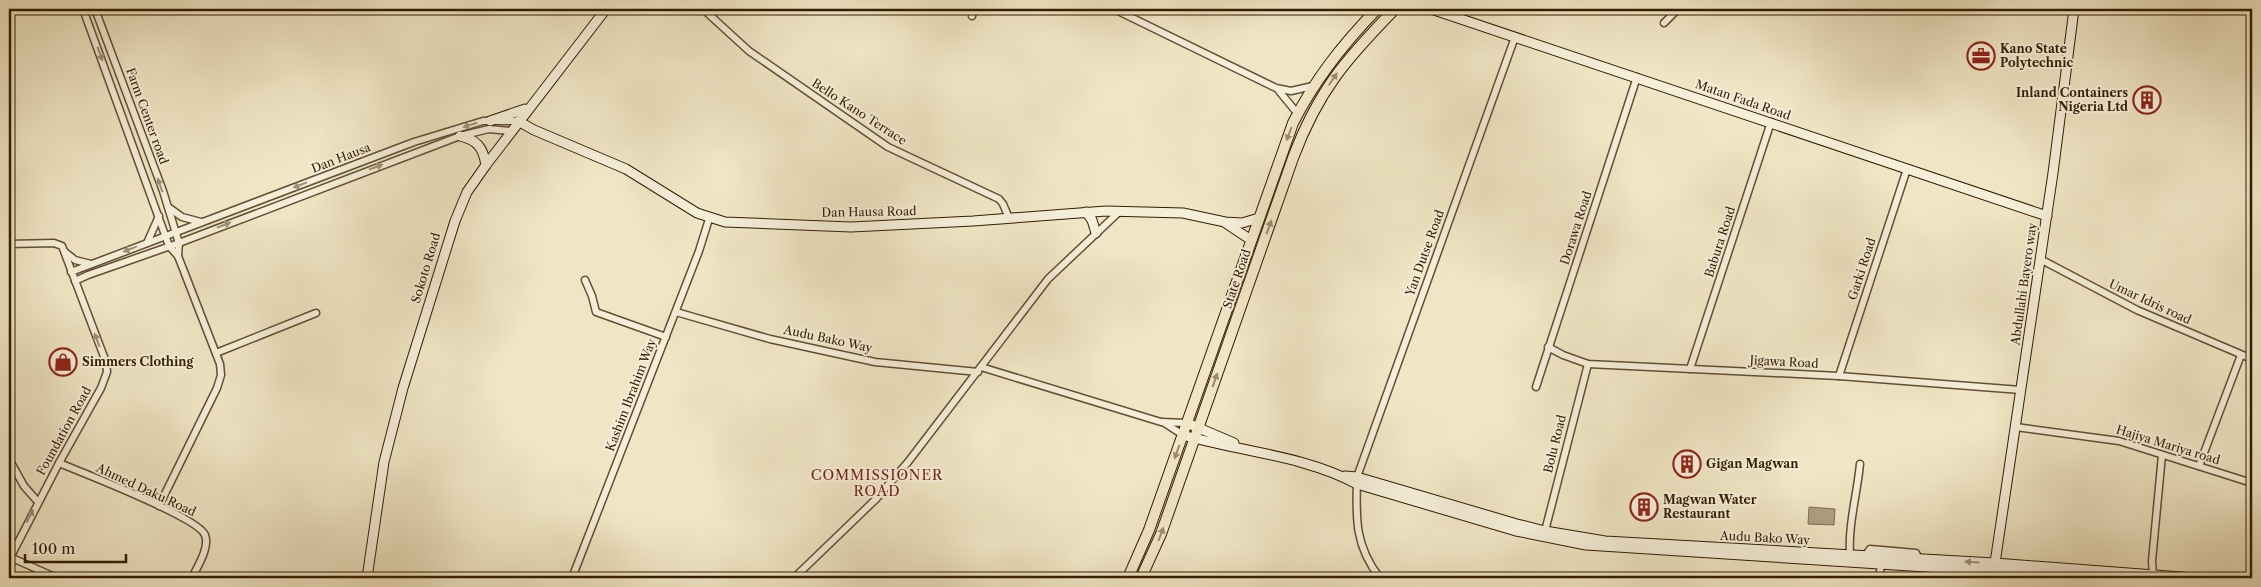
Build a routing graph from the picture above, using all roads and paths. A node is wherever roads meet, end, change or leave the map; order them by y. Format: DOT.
graph roads {
  1 [pos="83,9"];
  2 [pos="95,9"];
  3 [pos="606,9"];
  4 [pos="703,9"];
  5 [pos="974,9"];
  6 [pos="1114,9"];
  7 [pos="1376,9"];
  8 [pos="1394,9"];
  9 [pos="1431,9"];
  10 [pos="1678,9"];
  11 [pos="2074,9"];
  12 [pos="2186,9"];
  13 [pos="2196,9"];
  14 [pos="972,16"];
  15 [pos="1664,23"];
  16 [pos="1515,37"];
  17 [pos="1637,77"];
  18 [pos="1313,86"];
  19 [pos="1276,88"];
  20 [pos="528,108"];
  21 [pos="1298,114"];
  22 [pos="490,121"];
  23 [pos="518,121"];
  24 [pos="1771,122"];
  25 [pos="534,130"];
  26 [pos="511,131"];
  27 [pos="460,136"];
  28 [pos="486,164"];
  29 [pos="1907,169"];
  30 [pos="168,207"];
  31 [pos="1120,211"];
  32 [pos="1086,212"];
  33 [pos="159,216"];
  34 [pos="2047,216"];
  35 [pos="1009,218"];
  36 [pos="1259,218"];
  37 [pos="709,219"];
  38 [pos="203,222"];
  39 [pos="1225,222"];
  40 [pos="175,232"];
  41 [pos="1096,233"];
  42 [pos="166,236"];
  43 [pos="1251,240"];
  44 [pos="147,243"];
  45 [pos="179,243"];
  46 [pos="9,244"];
  47 [pos="170,246"];
  48 [pos="66,252"];
  49 [pos="178,256"];
  50 [pos="2040,259"];
  51 [pos="91,264"];
  52 [pos="71,272"];
  53 [pos="584,280"];
  54 [pos="74,282"];
  55 [pos="676,312"];
  56 [pos="316,313"];
  57 [pos="666,337"];
  58 [pos="1548,347"];
  59 [pos="216,353"];
  60 [pos="2241,355"];
  61 [pos="2252,360"];
  62 [pos="1588,364"];
  63 [pos="980,369"];
  64 [pos="1690,369"];
  65 [pos="1839,376"];
  66 [pos="1536,387"];
  67 [pos="2021,390"];
  68 [pos="1162,422"];
  69 [pos="1187,423"];
  70 [pos="1198,427"];
  71 [pos="2016,427"];
  72 [pos="1183,435"];
  73 [pos="1194,438"];
  74 [pos="1248,449"];
  75 [pos="2162,455"];
  76 [pos="9,459"];
  77 [pos="59,463"];
  78 [pos="1860,464"];
  79 [pos="2199,466"];
  80 [pos="1357,480"];
  81 [pos="2252,483"];
  82 [pos="38,502"];
  83 [pos="159,506"];
  84 [pos="1545,531"];
  85 [pos="1850,555"];
  86 [pos="9,558"];
  87 [pos="1881,565"];
  88 [pos="1993,571"];
  89 [pos="2153,576"];
  90 [pos="2170,577"];
  91 [pos="57,578"];
  92 [pos="192,578"];
  93 [pos="367,578"];
  94 [pos="572,578"];
  95 [pos="794,578"];
  96 [pos="1128,578"];
  97 [pos="1141,578"];
  98 [pos="1380,578"];
  99 [pos="1879,578"];
  100 [pos="2095,578"];
  101 [pos="2195,578"];
  1 -- 33 [label="street, one-way"];
  30 -- 2 [label="street, Farm Center road, one-way"];
  3 -- 20 [label="street, Sokoto Road"];
  4 -- 35 [label="street, Bello Kano Terrace"];
  5 -- 14 [label="street"];
  6 -- 19 [label="street"];
  7 -- 18 [label="main road, State Road"];
  70 -- 8 [label="main road, State Road, one-way"];
  9 -- 16 [label="street, Matan Fada Road"];
  10 -- 15 [label="street"];
  11 -- 34 [label="street, Abdullahi Bayero way"];
  12 -- 13 [label="street"];
  16 -- 17 [label="street, Matan Fada Road"];
  16 -- 80 [label="street, Yan Dutse Road"];
  17 -- 24 [label="street, Matan Fada Road"];
  17 -- 58 [label="street, Dorawa Road"];
  18 -- 19 [label="street"];
  18 -- 21 [label="main road, State Road"];
  19 -- 21 [label="street"];
  20 -- 22 [label="street"];
  20 -- 23 [label="street, Sokoto Road"];
  21 -- 36 [label="main road, State Road, one-way"];
  22 -- 23 [label="street, Dan Hausa"];
  22 -- 38 [label="street, Dan Hausa, one-way"];
  23 -- 25 [label="street, Dan Hausa Road"];
  23 -- 26 [label="street, Sokoto Road"];
  24 -- 29 [label="street, Matan Fada Road"];
  24 -- 64 [label="street, Babura Road"];
  25 -- 26 [label="street"];
  25 -- 37 [label="street, Dan Hausa Road"];
  26 -- 27 [label="street, Dan Hausa"];
  26 -- 28 [label="street, Sokoto Road"];
  27 -- 28 [label="street"];
  45 -- 27 [label="street, Dan Hausa, one-way"];
  28 -- 93 [label="street, Sokoto Road"];
  29 -- 34 [label="street, Matan Fada Road"];
  29 -- 65 [label="street, Garki Road"];
  30 -- 38 [label="street"];
  30 -- 40 [label="street, Farm Center road"];
  31 -- 32 [label="street, Dan Hausa Road"];
  31 -- 39 [label="street, Dan Hausa Road"];
  31 -- 41 [label="street"];
  32 -- 35 [label="street, Dan Hausa Road"];
  32 -- 41 [label="street"];
  33 -- 42 [label="street"];
  33 -- 44 [label="street"];
  34 -- 50 [label="street, Abdullahi Bayero way"];
  35 -- 37 [label="street, Dan Hausa Road"];
  36 -- 39 [label="street, Dan Hausa Road"];
  36 -- 43 [label="main road, State Road"];
  37 -- 55 [label="street, Kashim Ibrahim Way"];
  38 -- 40 [label="street, Dan Hausa"];
  39 -- 43 [label="street, Dan Hausa Road"];
  40 -- 42 [label="street, Dan Hausa"];
  40 -- 45 [label="street, Farm Center road"];
  41 -- 63 [label="street"];
  42 -- 44 [label="street, Dan Hausa"];
  42 -- 47 [label="street"];
  43 -- 69 [label="main road, State Road"];
  44 -- 51 [label="street, Dan Hausa, one-way"];
  45 -- 47 [label="street, Dan Hausa"];
  45 -- 49 [label="street"];
  46 -- 48 [label="street"];
  47 -- 49 [label="street"];
  47 -- 54 [label="street, Dan Hausa"];
  48 -- 51 [label="street"];
  48 -- 52 [label="street, Foundation Road"];
  49 -- 59 [label="street"];
  50 -- 60 [label="street, Umar Idris road"];
  50 -- 67 [label="street, Abdullahi Bayero way"];
  51 -- 52 [label="street, Dan Hausa"];
  52 -- 54 [label="street, Foundation Road"];
  53 -- 57 [label="street"];
  77 -- 54 [label="street, Foundation Road, one-way"];
  55 -- 57 [label="street, Kashim Ibrahim Way"];
  55 -- 63 [label="street, Audu Bako Way"];
  56 -- 59 [label="street"];
  57 -- 94 [label="street, Kashim Ibrahim Way"];
  58 -- 62 [label="street, Jigawa Road"];
  58 -- 66 [label="street, Dorawa Road"];
  59 -- 83 [label="street"];
  60 -- 61 [label="street, Umar Idris road"];
  60 -- 79 [label="street"];
  62 -- 64 [label="street, Jigawa Road"];
  62 -- 84 [label="street, Bolu Road"];
  63 -- 68 [label="street, Audu Bako Way"];
  63 -- 95 [label="street"];
  64 -- 65 [label="street, Jigawa Road"];
  65 -- 67 [label="street, Jigawa Road"];
  67 -- 71 [label="street, Abdullahi Bayero way"];
  68 -- 69 [label="street"];
  68 -- 72 [label="street"];
  69 -- 70 [label="street, Audu Bako Way"];
  69 -- 72 [label="main road, State Road"];
  70 -- 73 [label="main road, State Road"];
  70 -- 74 [label="street, Audu Bako Way"];
  71 -- 75 [label="street, Hajiya Mariya road"];
  71 -- 88 [label="street, Abdullahi Bayero way"];
  72 -- 73 [label="street, Audu Bako Way"];
  72 -- 96 [label="main road, State Road, one-way"];
  73 -- 74 [label="street, Audu Bako Way"];
  97 -- 73 [label="main road, State Road, one-way"];
  74 -- 80 [label="street, Audu Bako Way"];
  75 -- 79 [label="street, Hajiya Mariya road"];
  75 -- 89 [label="street"];
  76 -- 82 [label="street"];
  77 -- 82 [label="street, Foundation Road"];
  77 -- 83 [label="street, Ahmed Daku Road"];
  78 -- 85 [label="street"];
  79 -- 81 [label="street, Hajiya Mariya road"];
  80 -- 84 [label="street, Audu Bako Way"];
  80 -- 87 [label="street, Audu Bako Way"];
  80 -- 98 [label="street"];
  86 -- 82 [label="street, Foundation Road, one-way"];
  83 -- 92 [label="street, Ahmed Daku Road"];
  84 -- 85 [label="street, Audu Bako Way"];
  88 -- 85 [label="street, Audu Bako Way, one-way"];
  86 -- 91 [label="street"];
  87 -- 88 [label="street, Audu Bako Way"];
  87 -- 99 [label="street"];
  88 -- 89 [label="street, Audu Bako Way"];
  88 -- 100 [label="street, Audu Bako Way"];
  89 -- 90 [label="street, Audu Bako Way"];
  90 -- 101 [label="street, Audu Bako Way"];
}
